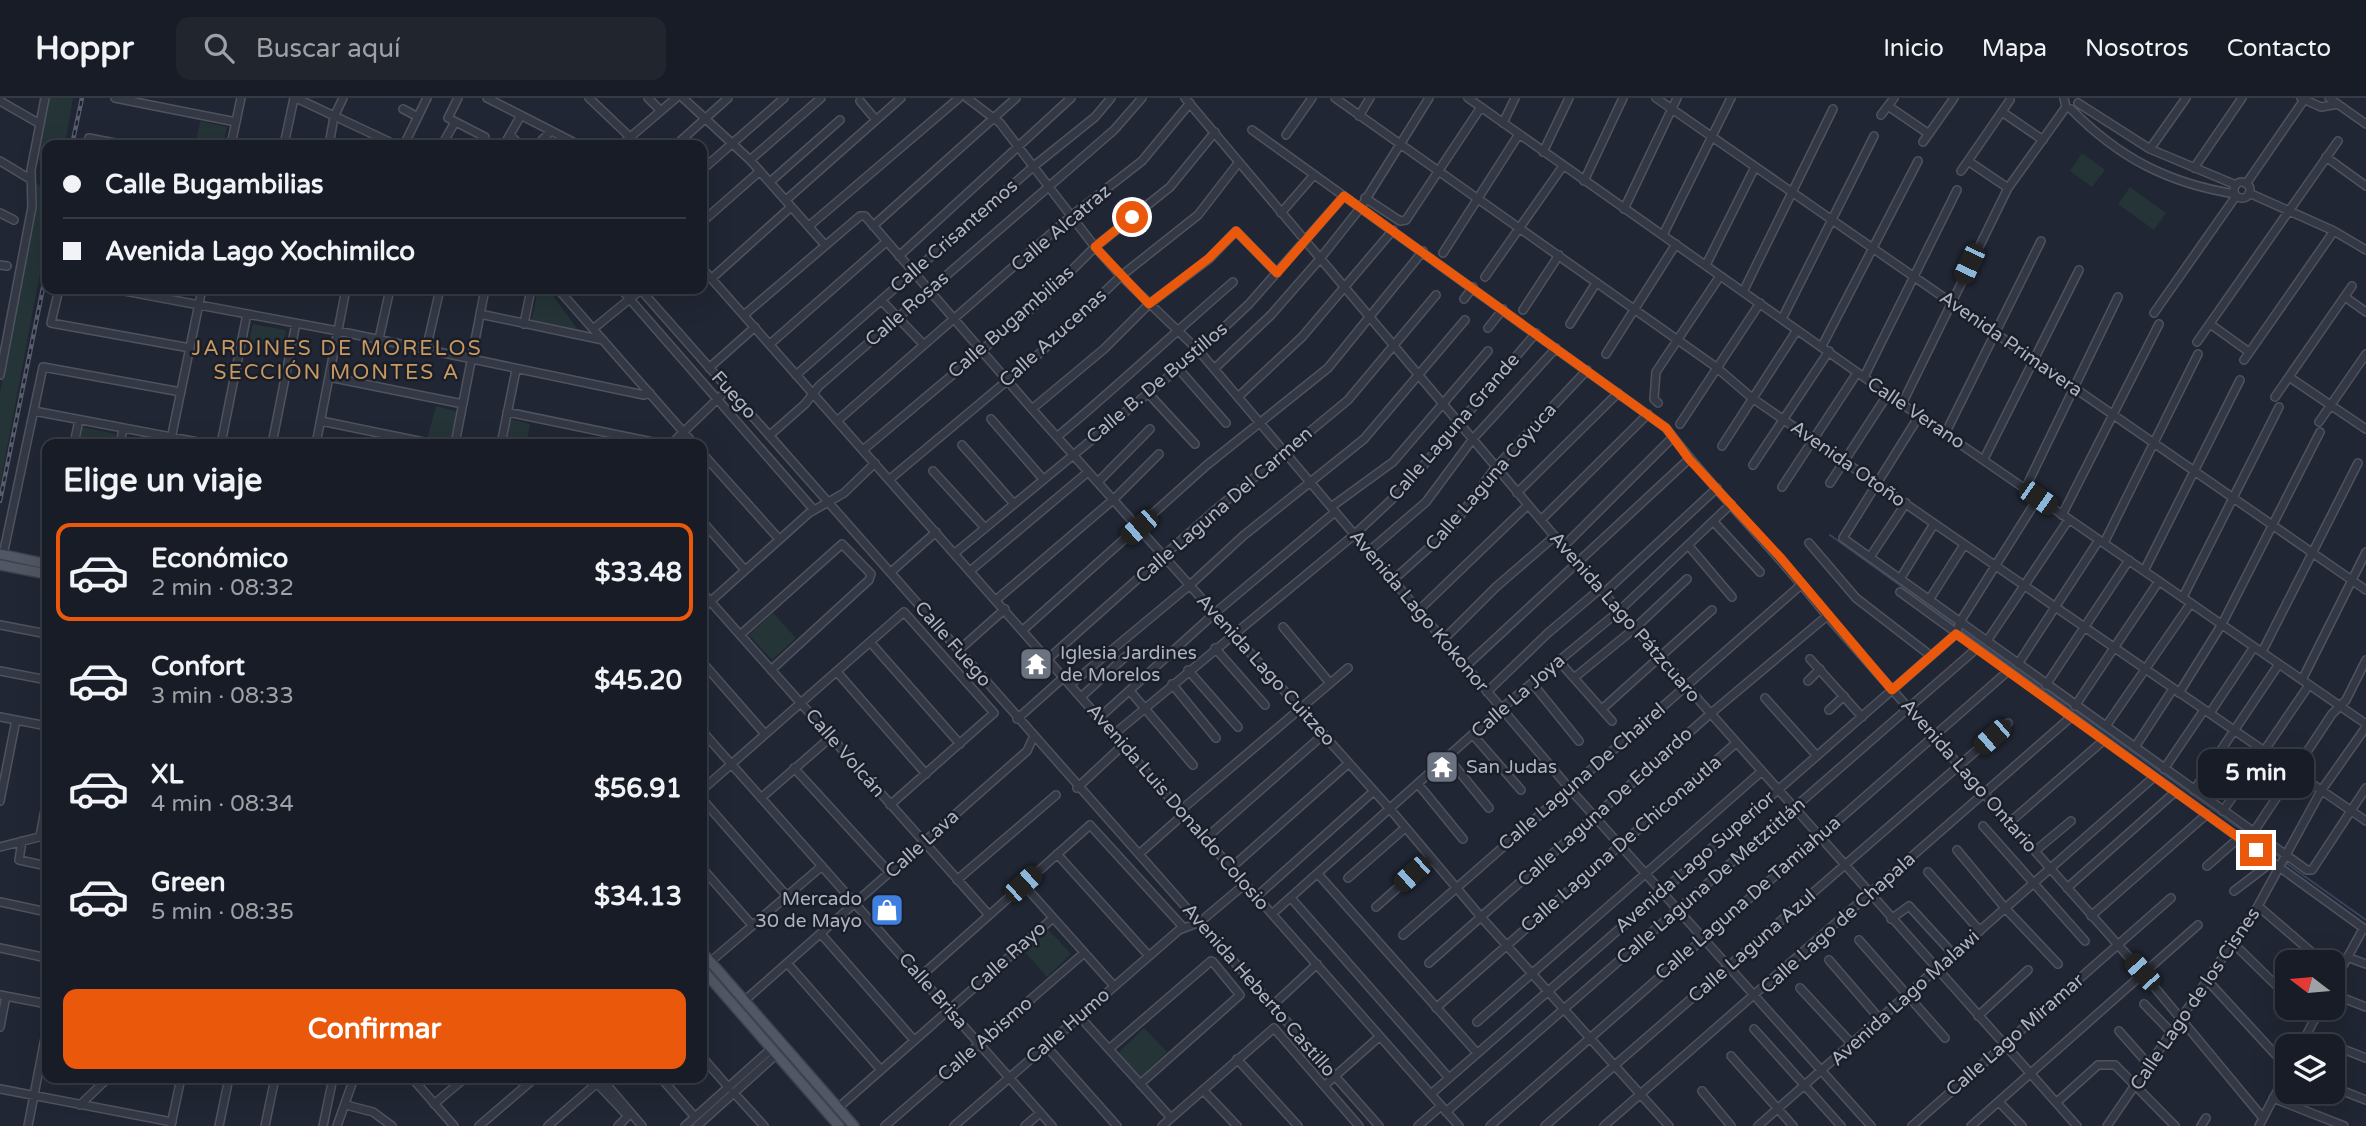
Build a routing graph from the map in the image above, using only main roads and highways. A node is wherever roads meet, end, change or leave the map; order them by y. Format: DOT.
graph roads {
  1 [pos="2,555"];
  2 [pos="42,563"];
  3 [pos="0,566"];
  4 [pos="42,573"];
  5 [pos="707,958"];
  6 [pos="707,975"];
  7 [pos="835,1125"];
  8 [pos="854,1126"];
  1 -- 2 [label="main road"];
  3 -- 4 [label="main road"];
  5 -- 8 [label="main road"];
  6 -- 7 [label="main road"];
}
